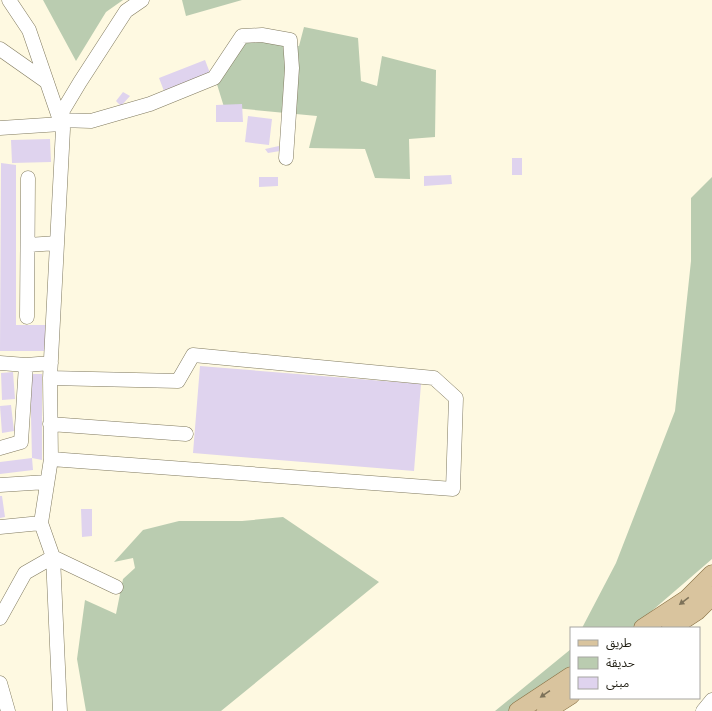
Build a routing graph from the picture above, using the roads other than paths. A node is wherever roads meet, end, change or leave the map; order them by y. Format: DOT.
graph roads {
  1 [pos="9,0"];
  2 [pos="142,0"];
  3 [pos="0,49"];
  4 [pos="47,82"];
  5 [pos="60,120"];
  6 [pos="0,128"];
  7 [pos="286,158"];
  8 [pos="28,178"];
  9 [pos="57,243"];
  10 [pos="28,246"];
  11 [pos="28,317"];
  12 [pos="0,363"];
  13 [pos="51,363"];
  14 [pos="26,365"];
  15 [pos="50,378"];
  16 [pos="50,424"];
  17 [pos="186,434"];
  18 [pos="0,448"];
  19 [pos="51,459"];
  20 [pos="47,482"];
  21 [pos="0,485"];
  22 [pos="41,523"];
  23 [pos="0,527"];
  24 [pos="53,557"];
  25 [pos="712,574"];
  26 [pos="116,587"];
  27 [pos="712,596"];
  28 [pos="0,618"];
  29 [pos="645,627"];
  30 [pos="673,627"];
  31 [pos="570,677"];
  32 [pos="0,683"];
  33 [pos="570,695"];
  34 [pos="712,700"];
  35 [pos="8,711"];
  36 [pos="60,711"];
  37 [pos="518,711"];
  38 [pos="546,711"];
  39 [pos="703,711"];
  1 -- 4 [label="street"];
  2 -- 5 [label="street"];
  3 -- 4 [label="street"];
  4 -- 5 [label="street"];
  5 -- 6 [label="street"];
  5 -- 7 [label="street"];
  5 -- 9 [label="street"];
  8 -- 10 [label="street"];
  9 -- 10 [label="street"];
  9 -- 13 [label="street"];
  10 -- 11 [label="street"];
  12 -- 14 [label="street"];
  13 -- 14 [label="street"];
  13 -- 15 [label="street"];
  14 -- 18 [label="street"];
  15 -- 16 [label="street"];
  15 -- 19 [label="street"];
  16 -- 17 [label="street"];
  16 -- 19 [label="street"];
  19 -- 20 [label="street"];
  20 -- 21 [label="street"];
  20 -- 22 [label="street"];
  22 -- 23 [label="street"];
  22 -- 24 [label="street"];
  24 -- 26 [label="street"];
  24 -- 28 [label="street"];
  24 -- 36 [label="street"];
  25 -- 29 [label="main road, one-way"];
  27 -- 30 [label="main road"];
  31 -- 37 [label="main road, one-way"];
  32 -- 35 [label="street"];
  33 -- 38 [label="main road"];
  34 -- 39 [label="street"];
}
